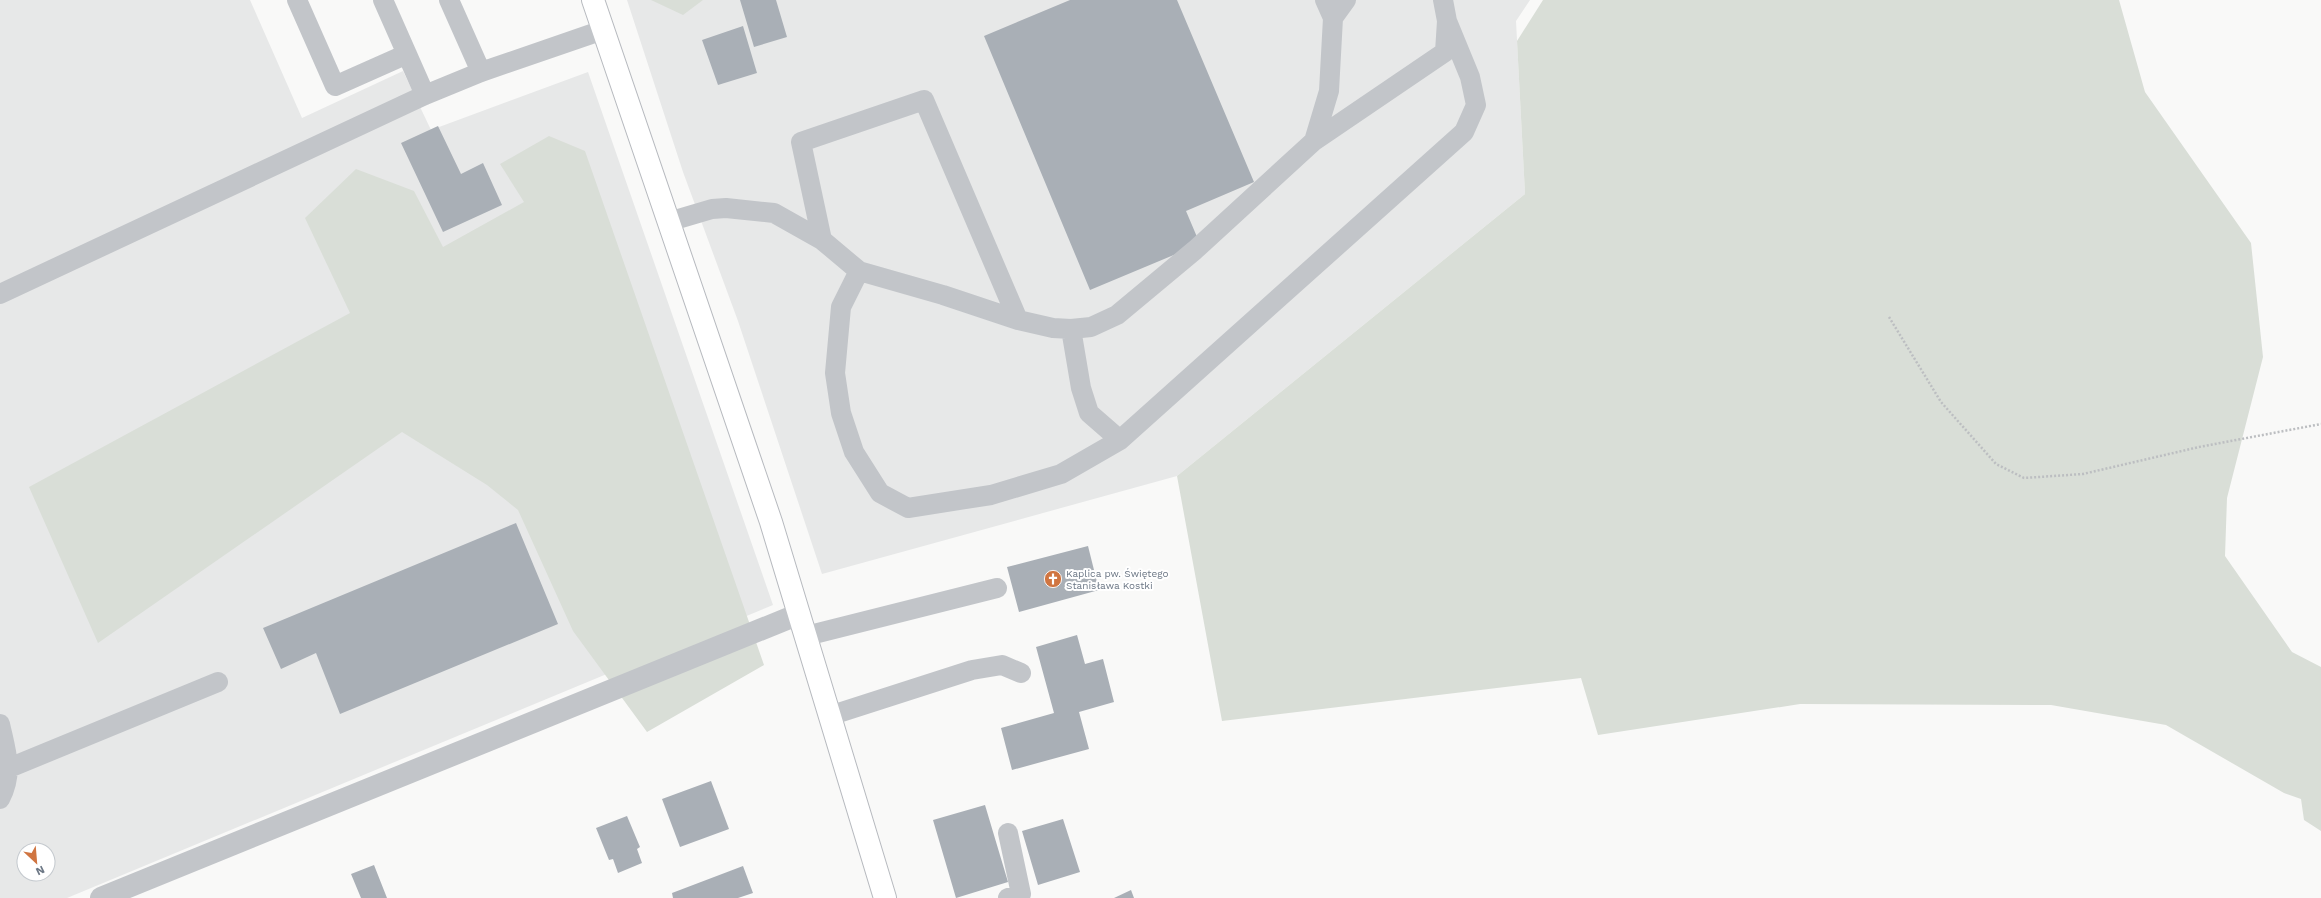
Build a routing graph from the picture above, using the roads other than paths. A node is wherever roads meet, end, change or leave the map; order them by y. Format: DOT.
graph roads {
  1 [pos="297,0"];
  2 [pos="383,0"];
  3 [pos="449,0"];
  4 [pos="593,0"];
  5 [pos="1346,0"];
  6 [pos="1443,0"];
  7 [pos="1329,9"];
  8 [pos="1448,21"];
  9 [pos="603,30"];
  10 [pos="407,54"];
  11 [pos="481,72"];
  12 [pos="425,95"];
  13 [pos="1314,141"];
  14 [pos="668,222"];
  15 [pos="822,240"];
  16 [pos="859,271"];
  17 [pos="0,294"];
  18 [pos="1018,320"];
  19 [pos="1071,330"];
  20 [pos="1120,440"];
  21 [pos="997,588"];
  22 [pos="799,614"];
  23 [pos="806,636"];
  24 [pos="1021,673"];
  25 [pos="218,682"];
  26 [pos="829,716"];
  27 [pos="0,724"];
  28 [pos="9,768"];
  29 [pos="0,799"];
  30 [pos="1008,833"];
  31 [pos="101,898"];
  32 [pos="885,898"];
  33 [pos="1008,898"];
  1 -- 10 [label="lane"];
  2 -- 10 [label="lane"];
  3 -- 11 [label="lane"];
  4 -- 9 [label="main road"];
  5 -- 7 [label="lane"];
  6 -- 8 [label="lane"];
  7 -- 13 [label="lane"];
  8 -- 13 [label="lane"];
  8 -- 20 [label="lane"];
  9 -- 11 [label="lane"];
  9 -- 14 [label="main road"];
  10 -- 12 [label="lane"];
  11 -- 12 [label="lane"];
  12 -- 17 [label="lane"];
  13 -- 19 [label="lane"];
  14 -- 15 [label="lane"];
  14 -- 22 [label="main road"];
  15 -- 16 [label="lane"];
  15 -- 18 [label="lane"];
  16 -- 18 [label="lane"];
  16 -- 20 [label="lane"];
  18 -- 19 [label="lane"];
  19 -- 20 [label="lane"];
  21 -- 23 [label="lane"];
  22 -- 23 [label="main road"];
  22 -- 31 [label="street"];
  23 -- 26 [label="main road"];
  24 -- 26 [label="lane"];
  25 -- 28 [label="lane"];
  26 -- 32 [label="main road"];
  27 -- 28 [label="lane"];
  28 -- 29 [label="lane"];
  30 -- 33 [label="lane"];
}
